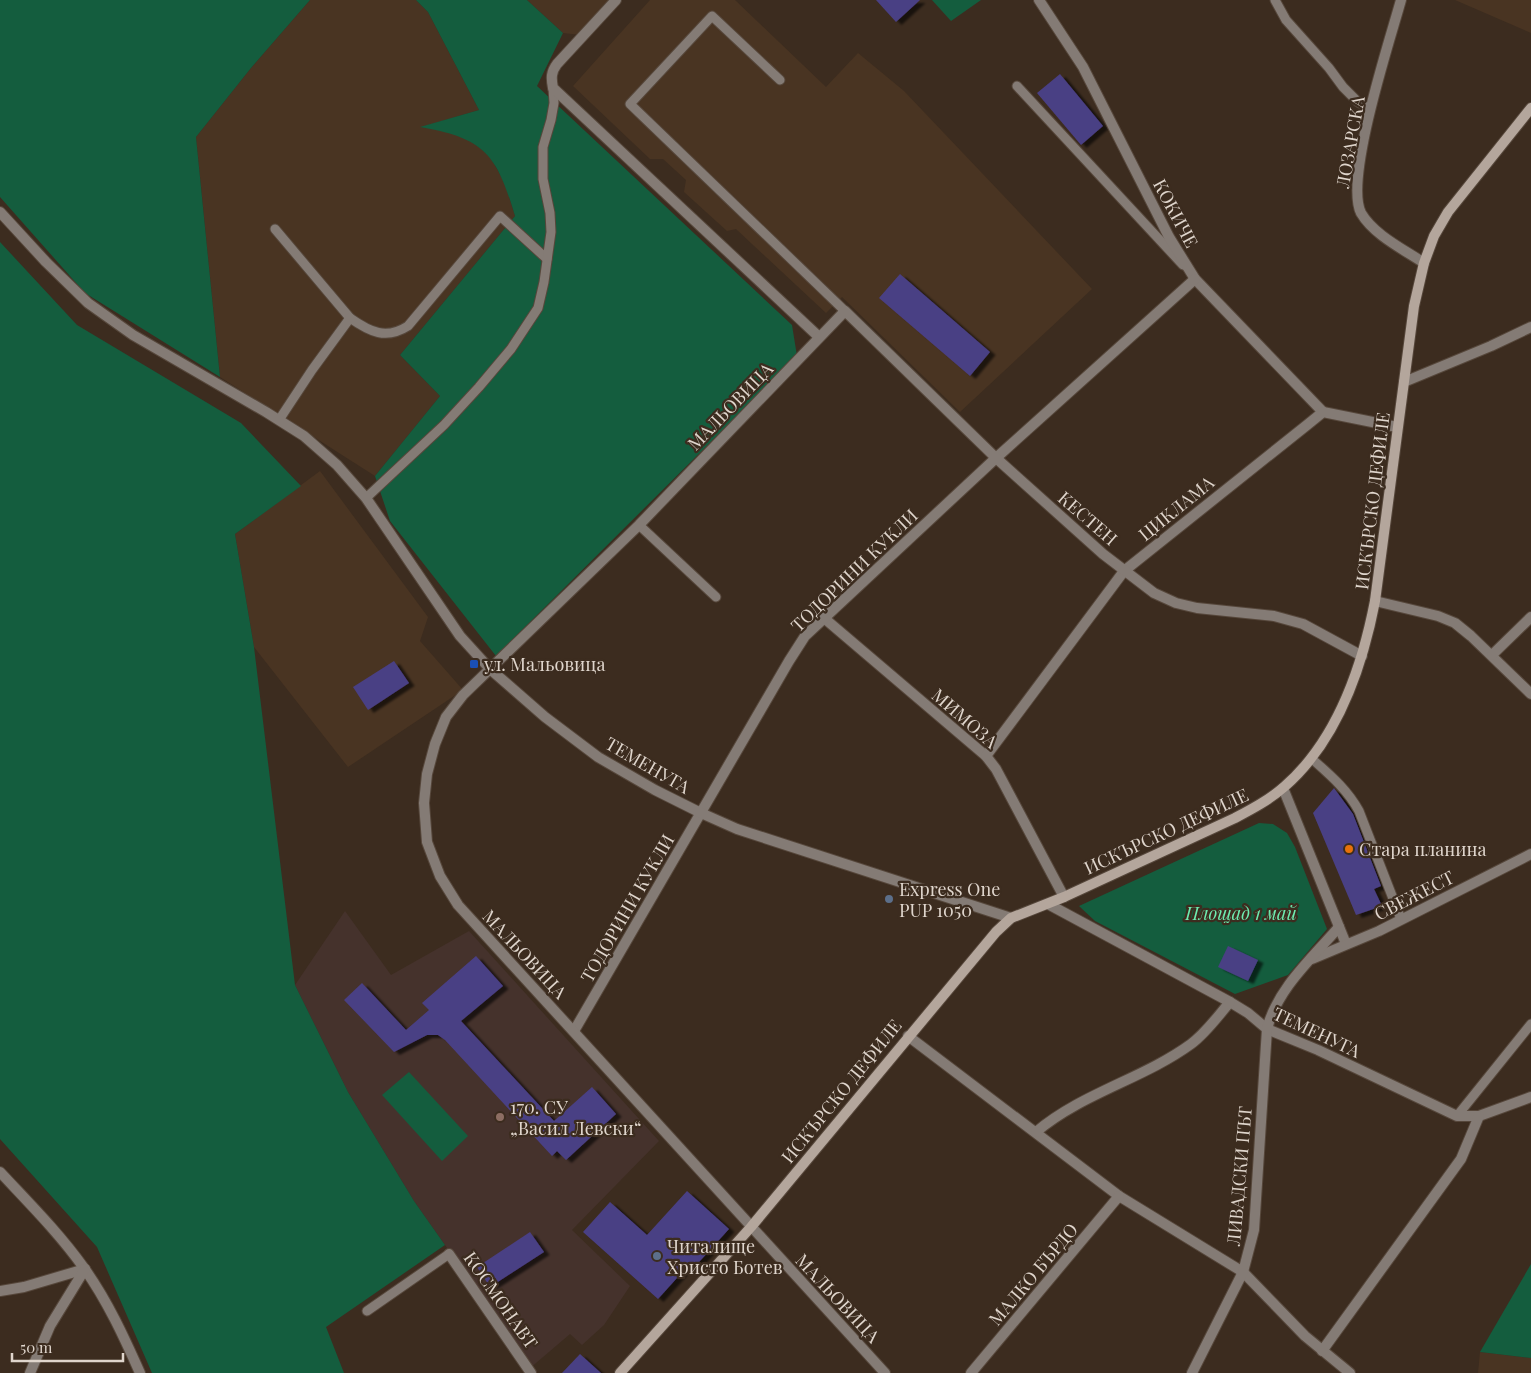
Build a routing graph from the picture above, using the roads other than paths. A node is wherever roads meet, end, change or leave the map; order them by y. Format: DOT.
graph roads {
  1 [pos="616,0"];
  2 [pos="1039,0"];
  3 [pos="1275,0"];
  4 [pos="1402,0"];
  5 [pos="780,80"];
  6 [pos="1016,86"];
  7 [pos="553,88"];
  8 [pos="1531,108"];
  9 [pos="1370,110"];
  10 [pos="0,212"];
  11 [pos="275,229"];
  12 [pos="547,259"];
  13 [pos="1424,263"];
  14 [pos="1195,279"];
  15 [pos="845,311"];
  16 [pos="350,318"];
  17 [pos="1531,327"];
  18 [pos="818,336"];
  19 [pos="1404,382"];
  20 [pos="1323,412"];
  21 [pos="279,420"];
  22 [pos="1398,427"];
  23 [pos="996,458"];
  24 [pos="366,498"];
  25 [pos="639,525"];
  26 [pos="1124,571"];
  27 [pos="716,596"];
  28 [pos="1375,601"];
  29 [pos="1531,617"];
  30 [pos="824,618"];
  31 [pos="1492,655"];
  32 [pos="1362,656"];
  33 [pos="490,669"];
  34 [pos="1531,694"];
  35 [pos="986,756"];
  36 [pos="1311,758"];
  37 [pos="1283,788"];
  38 [pos="701,813"];
  39 [pos="1531,854"];
  40 [pos="1064,897"];
  41 [pos="1048,904"];
  42 [pos="1012,918"];
  43 [pos="1401,919"];
  44 [pos="1339,927"];
  45 [pos="1346,944"];
  46 [pos="1309,961"];
  47 [pos="1230,1002"];
  48 [pos="1531,1024"];
  49 [pos="1267,1029"];
  50 [pos="574,1031"];
  51 [pos="908,1036"];
  52 [pos="1531,1097"];
  53 [pos="1458,1116"];
  54 [pos="1479,1116"];
  55 [pos="1036,1132"];
  56 [pos="0,1172"];
  57 [pos="1119,1196"];
  58 [pos="750,1227"];
  59 [pos="450,1254"];
  60 [pos="85,1270"];
  61 [pos="1243,1272"];
  62 [pos="0,1292"];
  63 [pos="367,1312"];
  64 [pos="1322,1351"];
  65 [pos="30,1373"];
  66 [pos="140,1373"];
  67 [pos="532,1373"];
  68 [pos="620,1373"];
  69 [pos="885,1373"];
  70 [pos="971,1373"];
  71 [pos="1192,1373"];
  72 [pos="1350,1373"];
  1 -- 7 [label="street"];
  2 -- 14 [label="street, КОКИЧЕ"];
  3 -- 9 [label="lane"];
  4 -- 9 [label="street, ЛОЗАРСКА"];
  5 -- 15 [label="lane"];
  6 -- 14 [label="lane"];
  7 -- 12 [label="lane"];
  7 -- 18 [label="street"];
  8 -- 13 [label="main road, ИСКЪРСКО ДЕФИЛЕ"];
  9 -- 13 [label="street, ЛОЗАРСКА"];
  10 -- 21 [label="street, ТЕМЕНУГА"];
  11 -- 16 [label="lane"];
  12 -- 16 [label="lane"];
  12 -- 24 [label="lane"];
  13 -- 19 [label="main road, ИСКЪРСКО ДЕФИЛЕ"];
  14 -- 20 [label="street, КОКИЧЕ"];
  14 -- 23 [label="street, ТОДОРИНИ КУКЛИ"];
  15 -- 18 [label="street, МАЛЬОВИЦА"];
  15 -- 23 [label="street, КЕСТЕН"];
  16 -- 21 [label="lane"];
  17 -- 19 [label="street"];
  18 -- 25 [label="street, МАЛЬОВИЦА"];
  19 -- 22 [label="main road, ИСКЪРСКО ДЕФИЛЕ"];
  20 -- 22 [label="street"];
  20 -- 26 [label="street, ЦИКЛАМА"];
  21 -- 24 [label="street, ТЕМЕНУГА"];
  22 -- 28 [label="main road, ИСКЪРСКО ДЕФИЛЕ"];
  23 -- 26 [label="street, КЕСТЕН"];
  23 -- 30 [label="street, ТОДОРИНИ КУКЛИ"];
  24 -- 33 [label="street, ТЕМЕНУГА"];
  25 -- 27 [label="lane"];
  25 -- 33 [label="street, МАЛЬОВИЦА"];
  26 -- 32 [label="street, КЕСТЕН"];
  26 -- 35 [label="street, ЦИКЛАМА"];
  28 -- 31 [label="street"];
  28 -- 32 [label="main road, ИСКЪРСКО ДЕФИЛЕ"];
  29 -- 31 [label="street"];
  30 -- 35 [label="street, МИМОЗА"];
  30 -- 38 [label="street, ТОДОРИНИ КУКЛИ"];
  31 -- 34 [label="street"];
  32 -- 36 [label="main road, ИСКЪРСКО ДЕФИЛЕ"];
  33 -- 38 [label="street, ТЕМЕНУГА"];
  33 -- 50 [label="street, МАЛЬОВИЦА"];
  35 -- 40 [label="street, МИМОЗА"];
  36 -- 37 [label="main road, ИСКЪРСКО ДЕФИЛЕ"];
  36 -- 43 [label="lane"];
  37 -- 40 [label="main road, ИСКЪРСКО ДЕФИЛЕ"];
  37 -- 44 [label="street"];
  38 -- 42 [label="street, ТЕМЕНУГА"];
  38 -- 50 [label="street, ТОДОРИНИ КУКЛИ"];
  39 -- 43 [label="street, СВЕЖЕСТ"];
  40 -- 41 [label="main road, ИСКЪРСКО ДЕФИЛЕ"];
  41 -- 42 [label="main road, ИСКЪРСКО ДЕФИЛЕ"];
  41 -- 47 [label="street, ТЕМЕНУГА"];
  42 -- 51 [label="main road, ИСКЪРСКО ДЕФИЛЕ"];
  43 -- 45 [label="street, СВЕЖЕСТ"];
  44 -- 45 [label="street"];
  44 -- 46 [label="street, ЛИВАДСКИ ПЪТ"];
  45 -- 46 [label="street, СВЕЖЕСТ"];
  46 -- 49 [label="street, ЛИВАДСКИ ПЪТ"];
  47 -- 49 [label="street, ТЕМЕНУГА"];
  47 -- 55 [label="street"];
  48 -- 53 [label="lane"];
  49 -- 53 [label="street, ТЕМЕНУГА"];
  49 -- 61 [label="street, ЛИВАДСКИ ПЪТ"];
  50 -- 58 [label="street, МАЛЬОВИЦА"];
  51 -- 55 [label="street"];
  51 -- 58 [label="main road, ИСКЪРСКО ДЕФИЛЕ"];
  52 -- 54 [label="street, ТЕМЕНУГА"];
  53 -- 54 [label="street, ТЕМЕНУГА"];
  54 -- 64 [label="street"];
  55 -- 57 [label="street"];
  56 -- 60 [label="street"];
  57 -- 61 [label="street"];
  57 -- 70 [label="street, МАЛКО БЪРДО"];
  58 -- 68 [label="main road, ИСКЪРСКО ДЕФИЛЕ"];
  58 -- 69 [label="street, МАЛЬОВИЦА"];
  59 -- 63 [label="lane, КОСМОНАВТ"];
  59 -- 67 [label="street, КОСМОНАВТ"];
  60 -- 62 [label="street"];
  60 -- 65 [label="street"];
  60 -- 66 [label="street"];
  61 -- 64 [label="street"];
  61 -- 71 [label="street, ЛИВАДСКИ ПЪТ"];
  64 -- 72 [label="street"];
}
